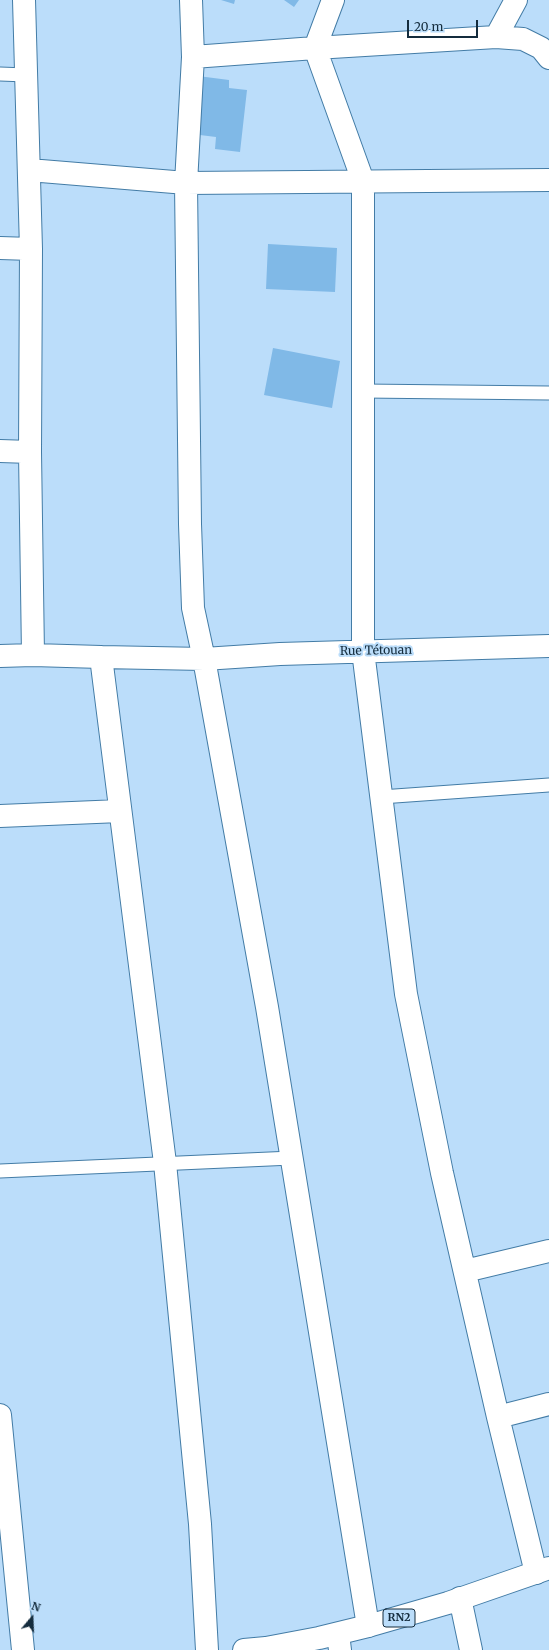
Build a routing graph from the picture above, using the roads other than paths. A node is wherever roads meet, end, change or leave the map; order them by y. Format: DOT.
graph roads {
  1 [pos="24,0"];
  2 [pos="191,0"];
  3 [pos="333,0"];
  4 [pos="516,0"];
  5 [pos="496,37"];
  6 [pos="315,48"];
  7 [pos="193,57"];
  8 [pos="549,58"];
  9 [pos="0,74"];
  10 [pos="26,75"];
  11 [pos="29,170"];
  12 [pos="549,180"];
  13 [pos="363,181"];
  14 [pos="186,183"];
  15 [pos="0,248"];
  16 [pos="31,249"];
  17 [pos="363,391"];
  18 [pos="549,393"];
  19 [pos="0,451"];
  20 [pos="30,452"];
  21 [pos="549,646"];
  22 [pos="363,651"];
  23 [pos="0,656"];
  24 [pos="33,656"];
  25 [pos="101,657"];
  26 [pos="204,659"];
  27 [pos="549,785"];
  28 [pos="381,797"];
  29 [pos="120,811"];
  30 [pos="0,816"];
  31 [pos="292,1158"];
  32 [pos="164,1163"];
  33 [pos="0,1171"];
  34 [pos="549,1251"];
  35 [pos="465,1271"];
  36 [pos="549,1404"];
  37 [pos="0,1415"];
  38 [pos="498,1417"];
  39 [pos="543,1571"];
  40 [pos="460,1598"];
  41 [pos="368,1626"];
  42 [pos="339,1642"];
  43 [pos="24,1650"];
  44 [pos="207,1650"];
  45 [pos="244,1650"];
  46 [pos="471,1650"];
  1 -- 10 [label="street"];
  2 -- 7 [label="street"];
  3 -- 6 [label="street"];
  4 -- 5 [label="street"];
  5 -- 6 [label="street"];
  5 -- 8 [label="street"];
  6 -- 7 [label="street"];
  6 -- 13 [label="street"];
  7 -- 14 [label="street"];
  9 -- 10 [label="lane"];
  10 -- 11 [label="street"];
  11 -- 14 [label="street"];
  11 -- 16 [label="street"];
  12 -- 13 [label="street"];
  13 -- 14 [label="street"];
  13 -- 17 [label="street"];
  14 -- 26 [label="street"];
  15 -- 16 [label="street"];
  16 -- 20 [label="street"];
  17 -- 18 [label="lane"];
  17 -- 22 [label="street"];
  19 -- 20 [label="street"];
  20 -- 24 [label="street"];
  21 -- 22 [label="street, Rue Tétouan"];
  22 -- 26 [label="street, Rue Tétouan"];
  22 -- 28 [label="street"];
  23 -- 24 [label="street, Rue Tétouan"];
  24 -- 25 [label="street, Rue Tétouan"];
  25 -- 26 [label="street, Rue Tétouan"];
  25 -- 29 [label="street"];
  26 -- 31 [label="street"];
  27 -- 28 [label="lane"];
  28 -- 35 [label="street"];
  29 -- 30 [label="street"];
  29 -- 32 [label="street"];
  31 -- 32 [label="lane"];
  31 -- 41 [label="street"];
  32 -- 33 [label="lane"];
  32 -- 44 [label="street"];
  34 -- 35 [label="street"];
  35 -- 38 [label="street"];
  36 -- 38 [label="street"];
  37 -- 43 [label="street"];
  38 -- 39 [label="street"];
  39 -- 40 [label="street, RN2"];
  40 -- 41 [label="street, RN2"];
  40 -- 46 [label="street"];
  41 -- 42 [label="street, RN2"];
  42 -- 45 [label="street, RN2"];
}
